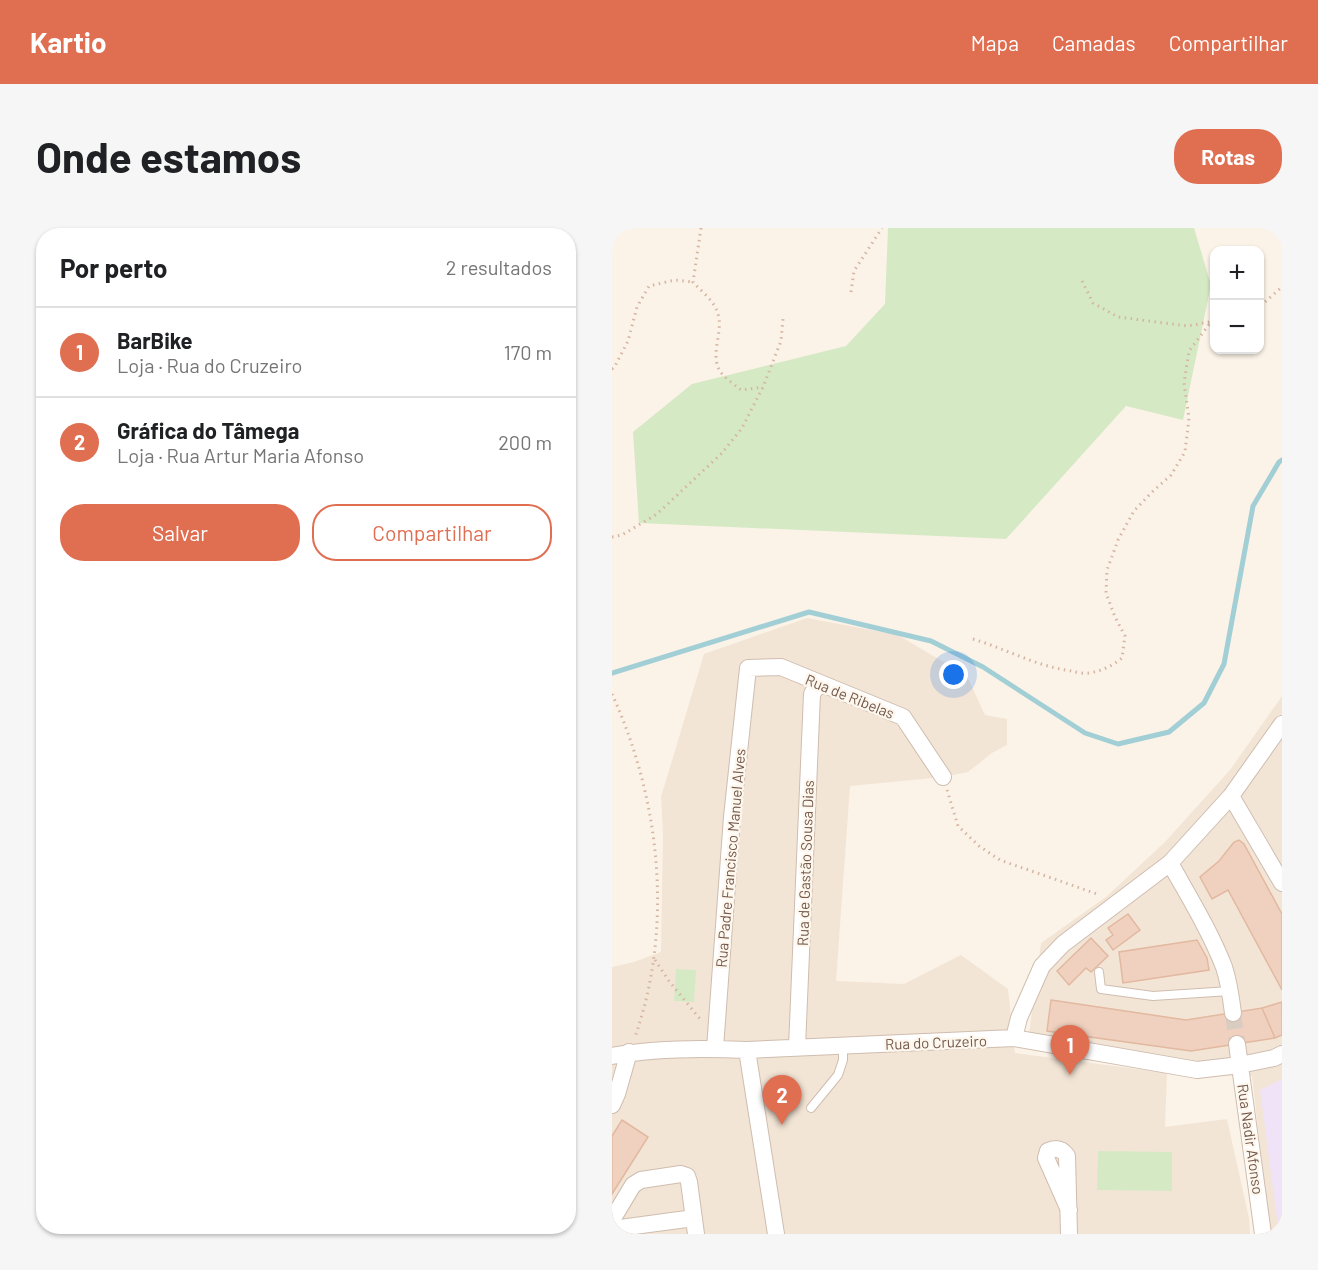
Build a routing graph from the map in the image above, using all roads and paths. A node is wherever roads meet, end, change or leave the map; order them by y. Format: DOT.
graph roads {
  1 [pos="701,228"];
  2 [pos="882,228"];
  3 [pos="1082,281"];
  4 [pos="693,282"];
  5 [pos="1282,287"];
  6 [pos="851,292"];
  7 [pos="1264,303"];
  8 [pos="783,319"];
  9 [pos="1210,322"];
  10 [pos="1210,325"];
  11 [pos="612,369"];
  12 [pos="763,387"];
  13 [pos="612,537"];
  14 [pos="974,639"];
  15 [pos="748,668"];
  16 [pos="822,685"];
  17 [pos="613,695"];
  18 [pos="1282,724"];
  19 [pos="943,777"];
  20 [pos="1232,796"];
  21 [pos="1170,863"];
  22 [pos="1282,883"];
  23 [pos="1119,902"];
  24 [pos="654,959"];
  25 [pos="1099,972"];
  26 [pos="1230,991"];
  27 [pos="1233,1013"];
  28 [pos="1014,1038"];
  29 [pos="715,1043"];
  30 [pos="1237,1044"];
  31 [pos="843,1046"];
  32 [pos="797,1047"];
  33 [pos="747,1050"];
  34 [pos="629,1053"];
  35 [pos="1282,1054"];
  36 [pos="612,1056"];
  37 [pos="1240,1065"];
  38 [pos="612,1105"];
  39 [pos="811,1108"];
  40 [pos="1069,1210"];
  41 [pos="612,1220"];
  42 [pos="695,1226"];
  43 [pos="612,1229"];
  44 [pos="776,1234"];
  45 [pos="1069,1234"];
  46 [pos="1263,1234"];
  1 -- 4 [label="path"];
  2 -- 6 [label="path"];
  3 -- 9 [label="path"];
  4 -- 11 [label="path"];
  4 -- 12 [label="path"];
  5 -- 7 [label="path"];
  8 -- 12 [label="path"];
  10 -- 14 [label="path"];
  12 -- 13 [label="path"];
  15 -- 16 [label="street, Rua de Ribelas"];
  15 -- 29 [label="street, Rua Padre Francisco Manuel Alves"];
  16 -- 19 [label="street, Rua de Ribelas"];
  16 -- 32 [label="street, Rua de Gastão Sousa Dias"];
  17 -- 24 [label="path"];
  18 -- 20 [label="street"];
  19 -- 23 [label="path"];
  20 -- 21 [label="street"];
  20 -- 22 [label="street"];
  21 -- 23 [label="street"];
  21 -- 26 [label="street"];
  23 -- 28 [label="street"];
  24 -- 29 [label="path"];
  24 -- 34 [label="path"];
  25 -- 26 [label="lane"];
  26 -- 27 [label="street"];
  28 -- 31 [label="street, Rua do Cruzeiro"];
  28 -- 37 [label="street, Rua do Cruzeiro"];
  29 -- 33 [label="street, Rua do Cruzeiro"];
  29 -- 34 [label="street, Rua do Cruzeiro"];
  30 -- 37 [label="street, Rua Nadir Afonso"];
  31 -- 32 [label="street, Rua do Cruzeiro"];
  31 -- 39 [label="lane"];
  32 -- 33 [label="street, Rua do Cruzeiro"];
  33 -- 44 [label="street"];
  34 -- 36 [label="street, Rua do Cruzeiro"];
  34 -- 38 [label="street"];
  35 -- 37 [label="street, Rua do Cruzeiro"];
  37 -- 46 [label="street, Rua Nadir Afonso"];
  40 -- 45 [label="street"];
  41 -- 42 [label="street"];
  42 -- 43 [label="street"];
}
